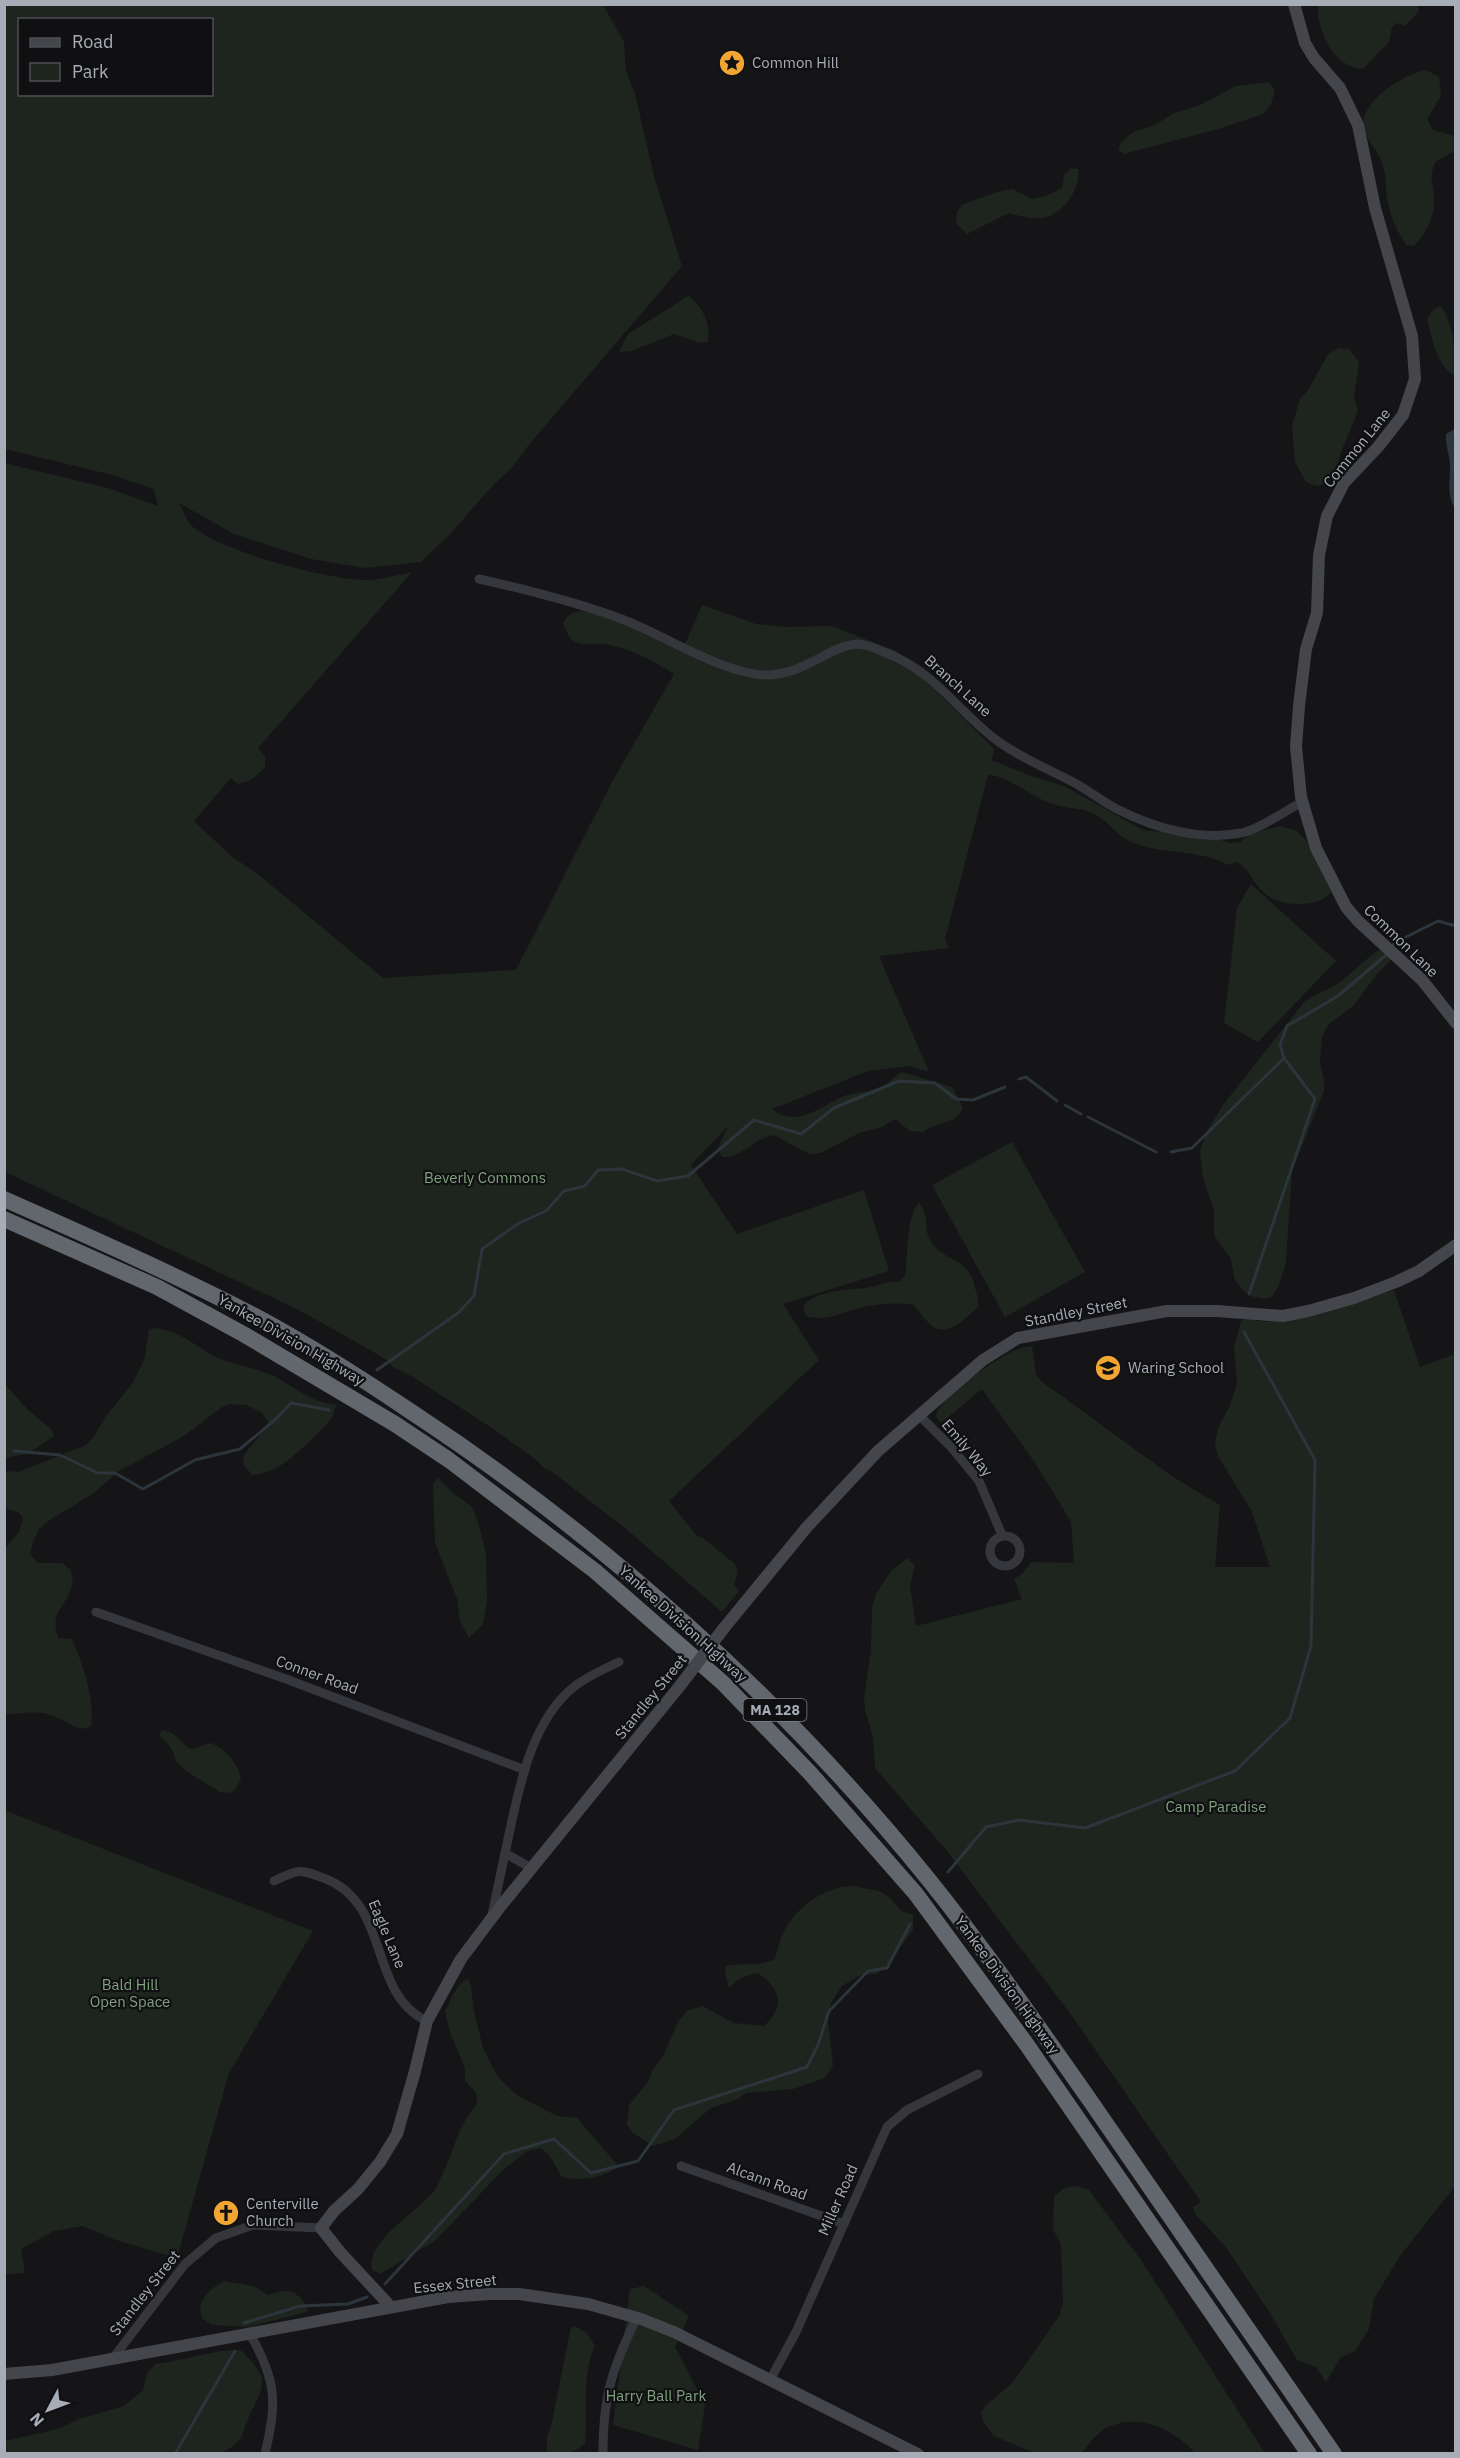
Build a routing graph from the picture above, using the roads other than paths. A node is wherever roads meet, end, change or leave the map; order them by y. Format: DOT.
graph roads {
  1 [pos="1294,4"];
  2 [pos="479,579"];
  3 [pos="1302,802"];
  4 [pos="1455,1023"];
  5 [pos="4,1199"];
  6 [pos="4,1219"];
  7 [pos="1455,1245"];
  8 [pos="919,1415"];
  9 [pos="1002,1535"];
  10 [pos="96,1612"];
  11 [pos="619,1662"];
  12 [pos="525,1770"];
  13 [pos="505,1853"];
  14 [pos="531,1868"];
  15 [pos="274,1881"];
  16 [pos="491,1918"];
  17 [pos="427,2021"];
  18 [pos="978,2074"];
  19 [pos="681,2166"];
  20 [pos="844,2224"];
  21 [pos="321,2228"];
  22 [pos="391,2307"];
  23 [pos="637,2317"];
  24 [pos="250,2334"];
  25 [pos="113,2358"];
  26 [pos="4,2374"];
  27 [pos="770,2380"];
  28 [pos="916,2453"];
  29 [pos="265,2454"];
  30 [pos="603,2454"];
  31 [pos="1309,2454"];
  32 [pos="1334,2454"];
  1 -- 3 [label="street, Common Lane"];
  2 -- 3 [label="street, Branch Lane"];
  3 -- 4 [label="street, Common Lane"];
  5 -- 32 [label="highway, Yankee Division Highway / MA 128"];
  6 -- 31 [label="highway, Yankee Division Highway / MA 128"];
  7 -- 8 [label="street, Standley Street"];
  8 -- 9 [label="street, Emily Way"];
  8 -- 14 [label="street, Standley Street, bridge"];
  10 -- 12 [label="street, Conner Road"];
  11 -- 12 [label="street"];
  12 -- 13 [label="street"];
  13 -- 14 [label="street"];
  13 -- 16 [label="street"];
  14 -- 16 [label="street, Standley Street"];
  15 -- 17 [label="street, Eagle Lane"];
  16 -- 17 [label="street, Standley Street"];
  17 -- 21 [label="street, Standley Street"];
  18 -- 20 [label="street, Miller Road"];
  19 -- 20 [label="street, Alcann Road"];
  20 -- 27 [label="street, Miller Road"];
  21 -- 22 [label="street"];
  21 -- 25 [label="street, Standley Street"];
  22 -- 23 [label="street, Essex Street"];
  22 -- 24 [label="street, Essex Street"];
  23 -- 27 [label="street, Essex Street"];
  23 -- 30 [label="street"];
  24 -- 25 [label="street, Essex Street"];
  24 -- 29 [label="street"];
  25 -- 26 [label="street, Essex Street"];
  27 -- 28 [label="street, Essex Street"];
}
